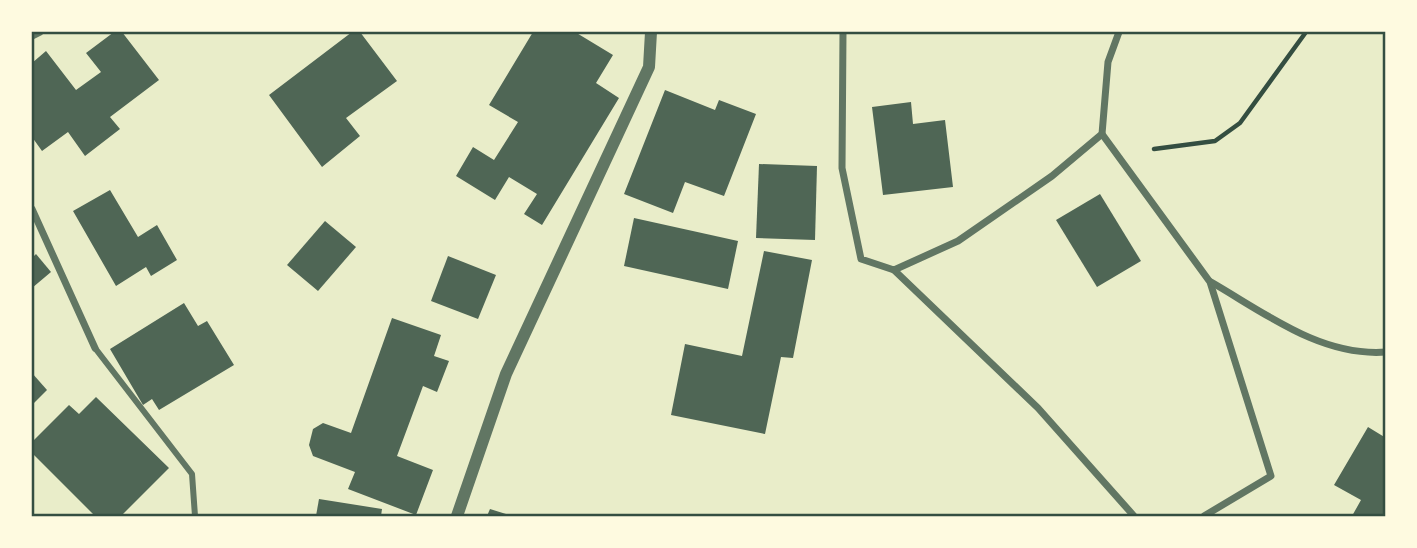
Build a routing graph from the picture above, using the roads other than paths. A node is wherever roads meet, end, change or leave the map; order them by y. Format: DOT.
graph roads {
  1 [pos="40,32"];
  2 [pos="652,32"];
  3 [pos="844,32"];
  4 [pos="1119,32"];
  5 [pos="32,36"];
  6 [pos="1102,134"];
  7 [pos="32,209"];
  8 [pos="894,270"];
  9 [pos="1210,282"];
  10 [pos="95,348"];
  11 [pos="1385,352"];
  12 [pos="195,516"];
  13 [pos="457,516"];
  14 [pos="1134,516"];
  15 [pos="1204,516"];
  1 -- 5 [label="street"];
  2 -- 13 [label="street"];
  3 -- 8 [label="street"];
  4 -- 6 [label="street"];
  6 -- 8 [label="street"];
  6 -- 9 [label="street"];
  7 -- 10 [label="street"];
  8 -- 14 [label="street"];
  9 -- 11 [label="street"];
  9 -- 15 [label="street"];
  10 -- 12 [label="street"];
}
